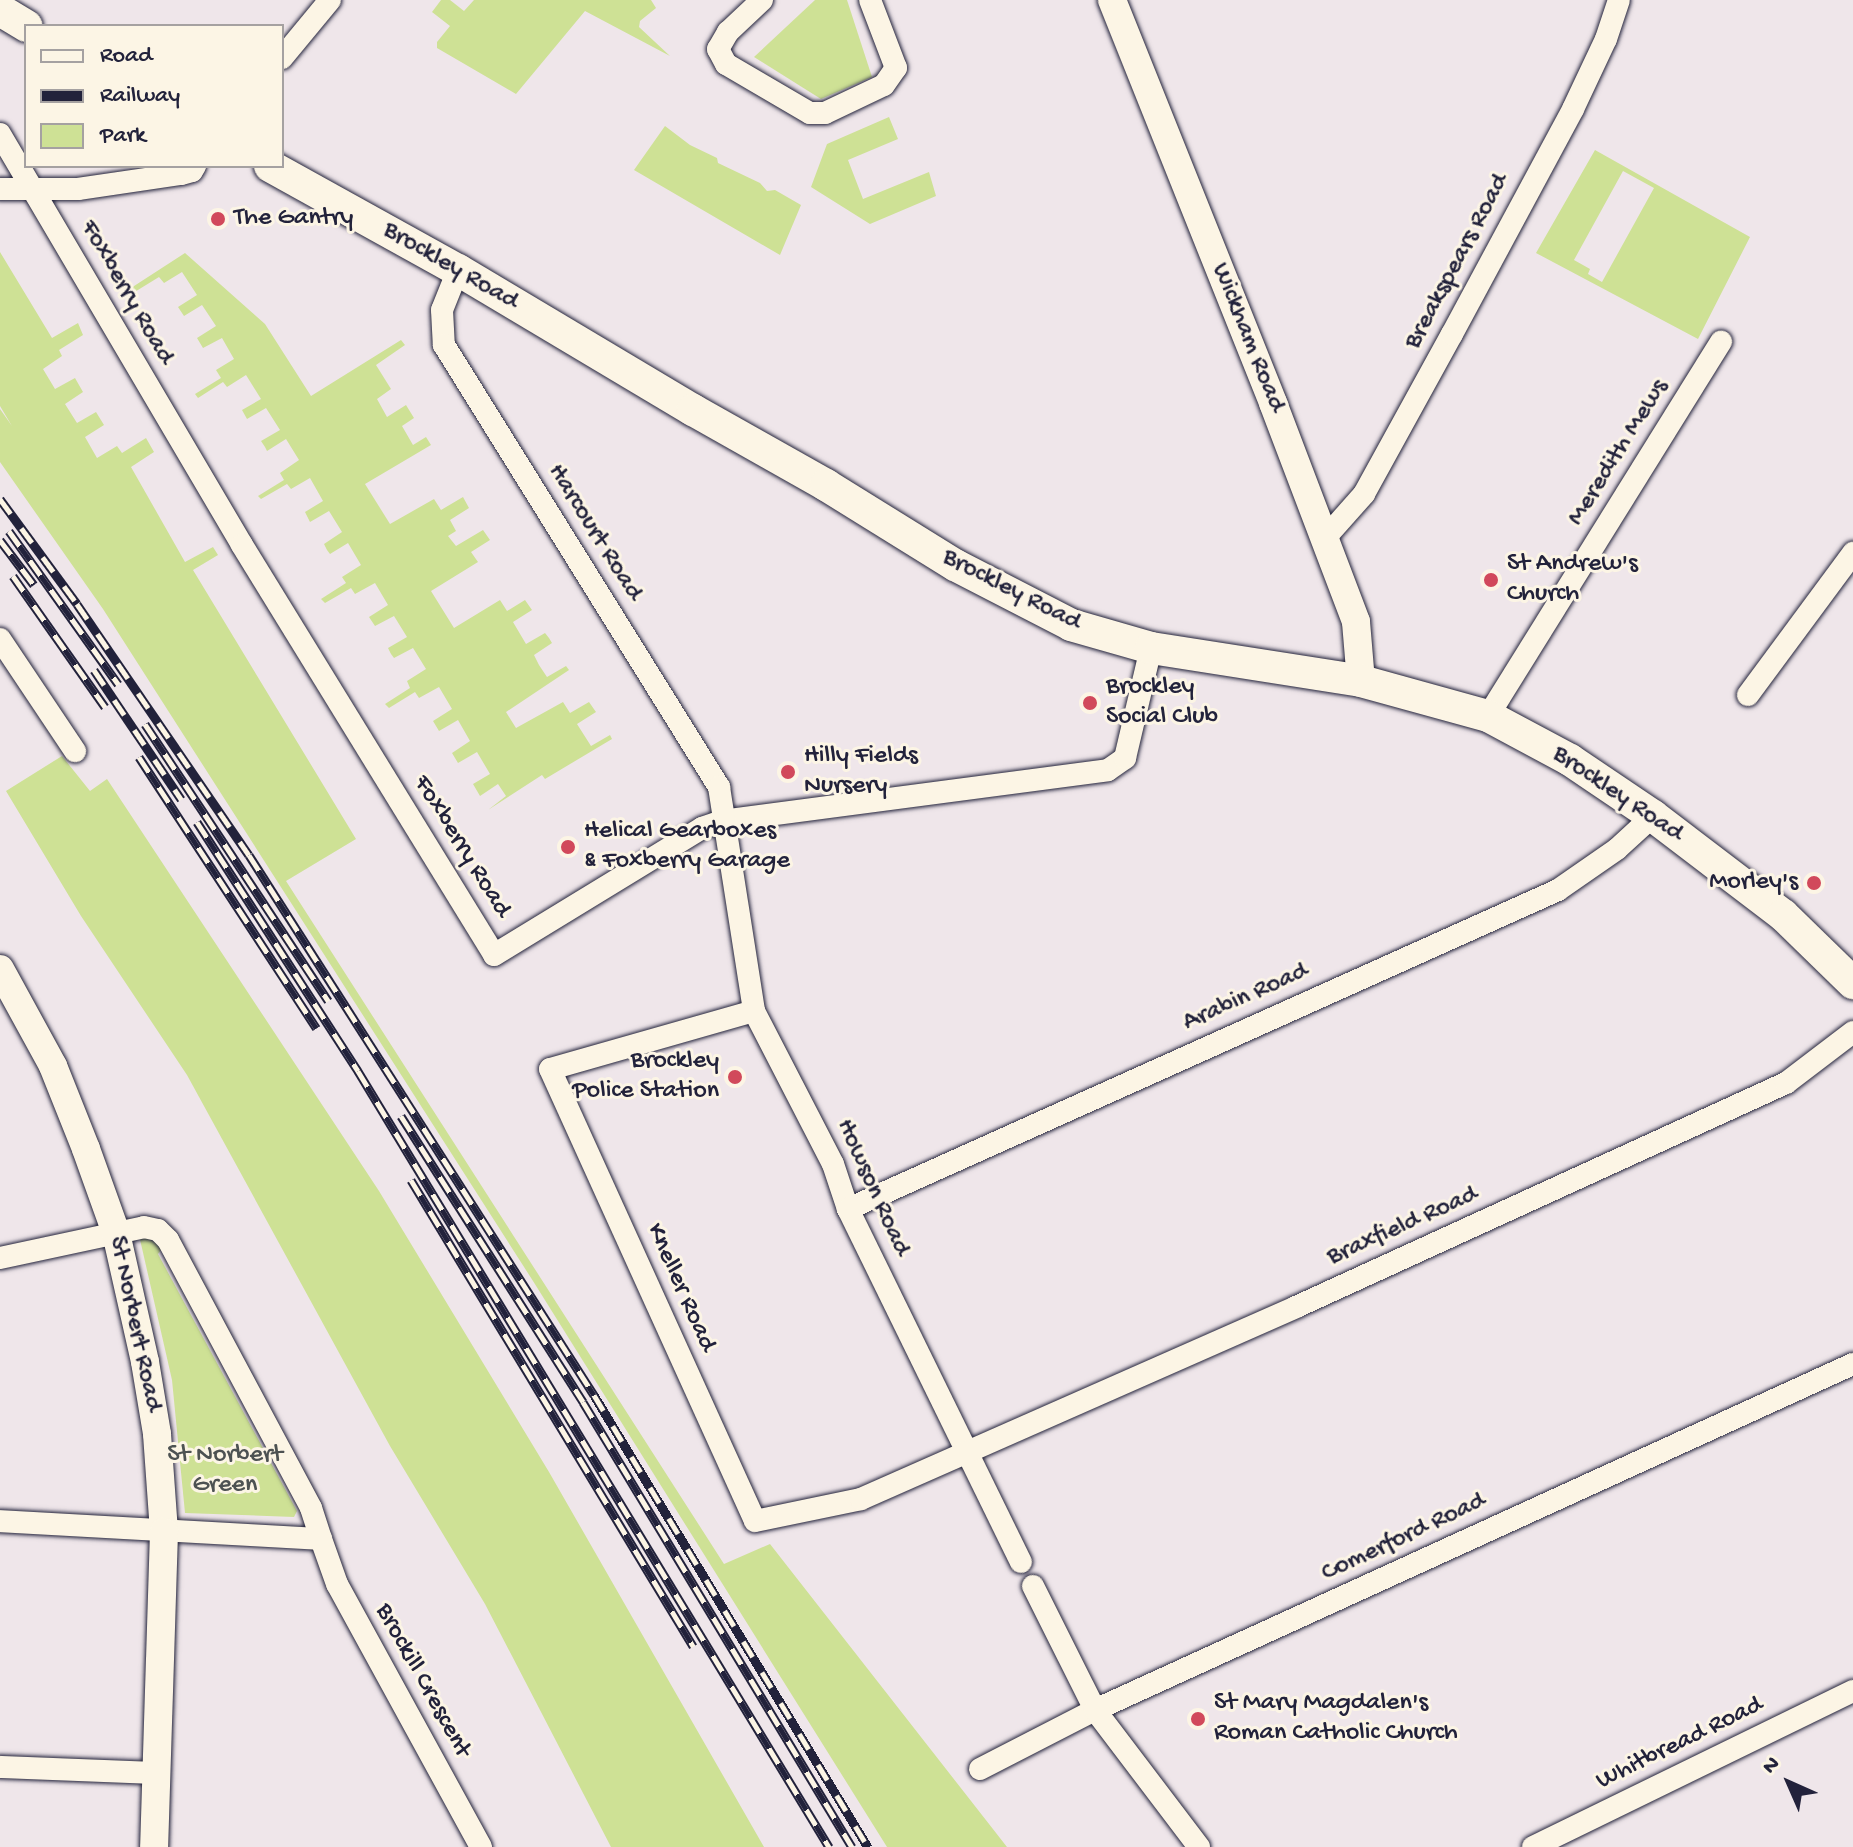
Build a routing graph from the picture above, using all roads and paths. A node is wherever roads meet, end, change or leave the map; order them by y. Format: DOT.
graph roads {
  1 [pos="330,0"];
  2 [pos="762,0"];
  3 [pos="870,0"];
  4 [pos="1112,0"];
  5 [pos="1619,0"];
  6 [pos="0,10"];
  7 [pos="24,24"];
  8 [pos="284,56"];
  9 [pos="0,134"];
  10 [pos="194,168"];
  11 [pos="274,168"];
  12 [pos="31,188"];
  13 [pos="0,189"];
  14 [pos="458,270"];
  15 [pos="1721,342"];
  16 [pos="1325,538"];
  17 [pos="1853,553"];
  18 [pos="0,639"];
  19 [pos="1151,648"];
  20 [pos="1361,681"];
  21 [pos="1748,695"];
  22 [pos="1488,716"];
  23 [pos="75,751"];
  24 [pos="1653,816"];
  25 [pos="722,821"];
  26 [pos="0,969"];
  27 [pos="1853,983"];
  28 [pos="754,1011"];
  29 [pos="1853,1032"];
  30 [pos="848,1209"];
  31 [pos="116,1233"];
  32 [pos="0,1258"];
  33 [pos="1853,1364"];
  34 [pos="966,1453"];
  35 [pos="0,1521"];
  36 [pos="164,1532"];
  37 [pos="321,1539"];
  38 [pos="1021,1562"];
  39 [pos="1033,1586"];
  40 [pos="1853,1691"];
  41 [pos="1095,1710"];
  42 [pos="0,1767"];
  43 [pos="980,1769"];
  44 [pos="157,1773"];
  45 [pos="154,1847"];
  46 [pos="481,1847"];
  47 [pos="1199,1847"];
  48 [pos="1533,1847"];
  1 -- 8 [label="street"];
  2 -- 3 [label="street"];
  4 -- 16 [label="street, Wickham Road"];
  5 -- 16 [label="street, Breakspears Road"];
  6 -- 7 [label="main road"];
  9 -- 12 [label="street, Foxberry Road"];
  10 -- 12 [label="street"];
  11 -- 14 [label="main road, Brockley Road"];
  12 -- 13 [label="street"];
  12 -- 25 [label="street, Foxberry Road"];
  14 -- 19 [label="main road, Brockley Road"];
  14 -- 25 [label="street, Harcourt Road"];
  15 -- 22 [label="street, Meredith Mews"];
  16 -- 20 [label="street, Wickham Road"];
  17 -- 21 [label="street"];
  18 -- 23 [label="street"];
  19 -- 20 [label="main road, Brockley Road"];
  19 -- 25 [label="street, Foxberry Road"];
  20 -- 22 [label="main road, Brockley Road"];
  22 -- 24 [label="main road, Brockley Road"];
  24 -- 27 [label="main road, Brockley Road"];
  24 -- 30 [label="street, Arabin Road"];
  25 -- 28 [label="street, Howson Road"];
  26 -- 31 [label="street, St Norbert Road"];
  28 -- 30 [label="street, Howson Road"];
  28 -- 34 [label="street, Kneller Road"];
  29 -- 34 [label="street, Braxfield Road"];
  30 -- 34 [label="street, Howson Road"];
  31 -- 32 [label="street"];
  31 -- 36 [label="street, St Norbert Road"];
  31 -- 37 [label="street"];
  33 -- 41 [label="street, Comerford Road"];
  34 -- 38 [label="street, Howson Road"];
  35 -- 36 [label="street"];
  36 -- 37 [label="street"];
  36 -- 44 [label="street, St Norbert Road"];
  37 -- 46 [label="street, Brockill Crescent"];
  39 -- 41 [label="street"];
  40 -- 48 [label="street, Whitbread Road"];
  41 -- 43 [label="street, Comerford Road"];
  41 -- 47 [label="street"];
  42 -- 44 [label="street"];
  44 -- 45 [label="street, St Norbert Road"];
}
